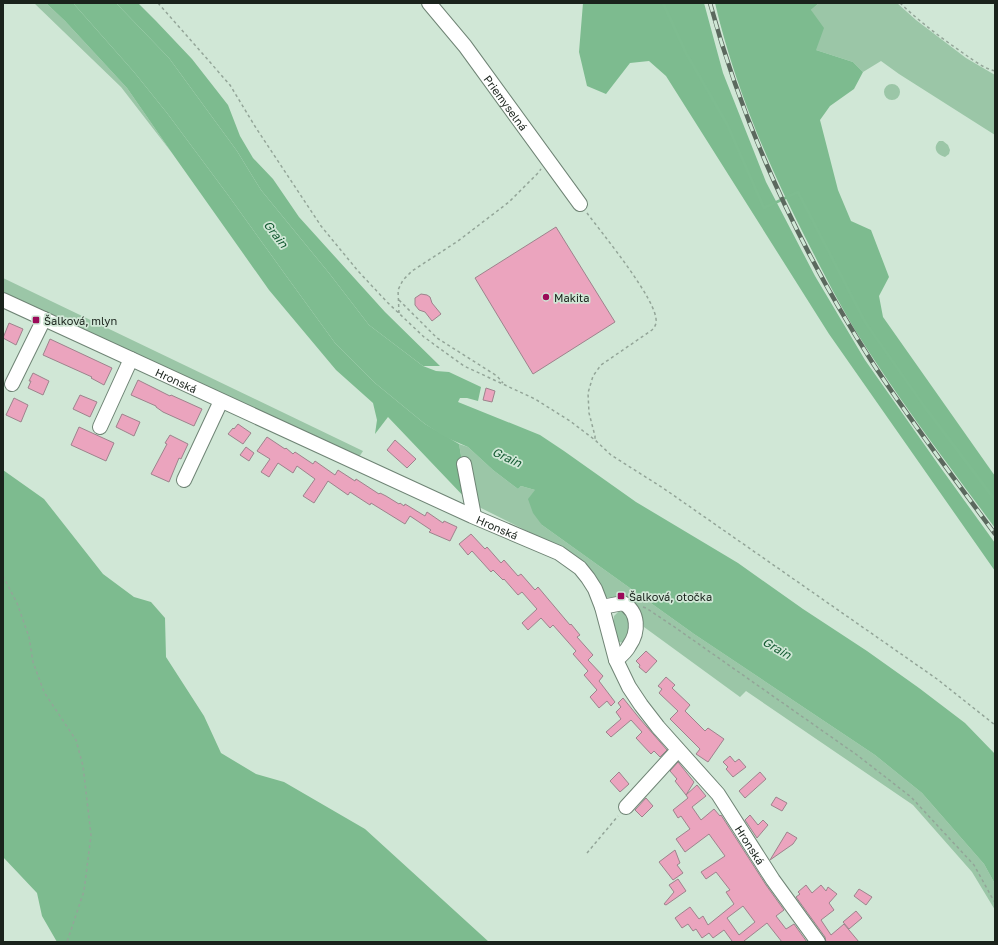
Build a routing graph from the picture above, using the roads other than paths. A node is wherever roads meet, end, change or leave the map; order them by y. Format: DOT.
graph roads {
  1 [pos="429,3"];
  2 [pos="580,204"];
  3 [pos="3,300"];
  4 [pos="44,319"];
  5 [pos="131,359"];
  6 [pos="12,384"];
  7 [pos="221,401"];
  8 [pos="100,427"];
  9 [pos="464,464"];
  10 [pos="184,480"];
  11 [pos="474,516"];
  12 [pos="602,607"];
  13 [pos="616,660"];
  14 [pos="678,750"];
  15 [pos="626,807"];
  16 [pos="818,942"];
  1 -- 2 [label="street, Priemyselná"];
  3 -- 4 [label="street, Hronská"];
  4 -- 5 [label="street, Hronská"];
  4 -- 6 [label="street"];
  5 -- 7 [label="street, Hronská"];
  5 -- 8 [label="street"];
  7 -- 10 [label="street"];
  7 -- 11 [label="street, Hronská"];
  9 -- 11 [label="street"];
  11 -- 12 [label="street, Hronská"];
  12 -- 13 [label="street, Hronská"];
  12 -- 13 [label="street"];
  13 -- 14 [label="street, Hronská"];
  14 -- 15 [label="street"];
  14 -- 16 [label="street, Hronská"];
}
